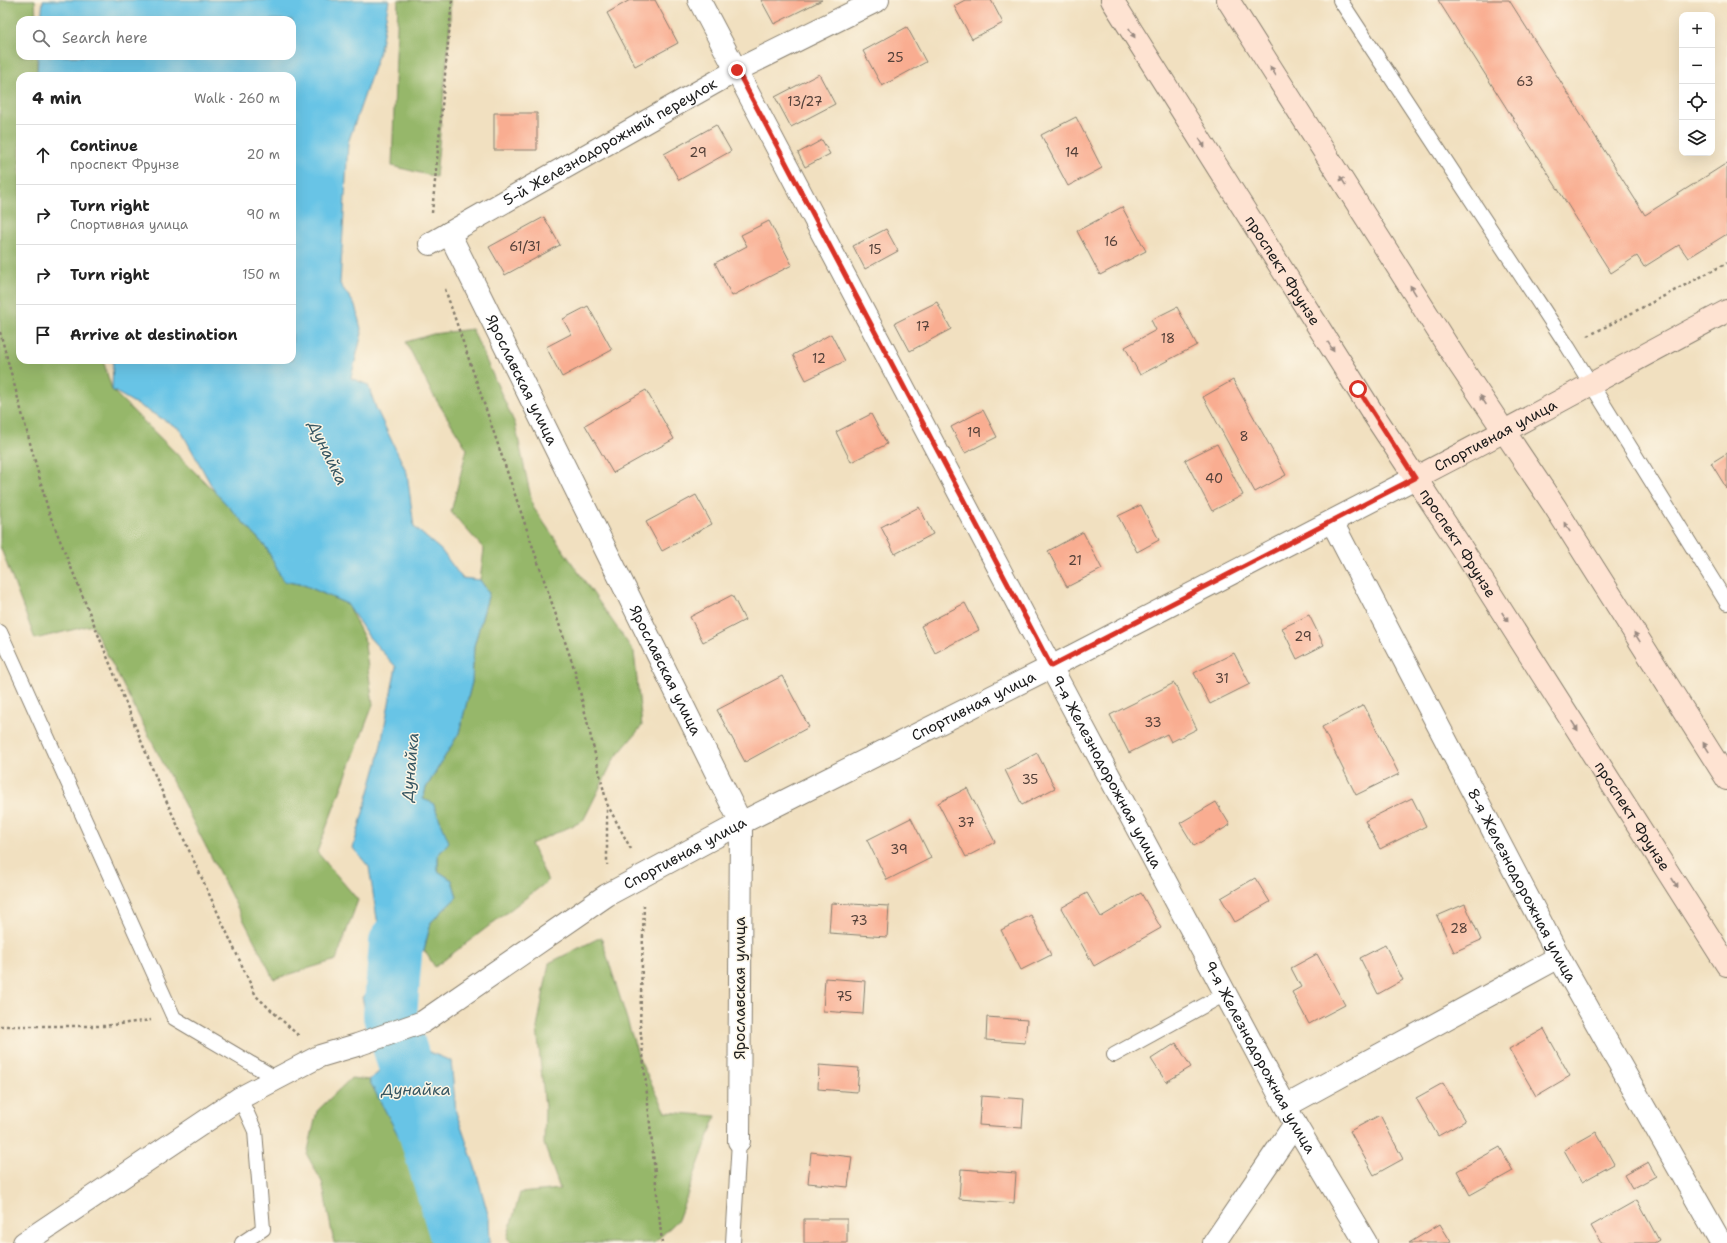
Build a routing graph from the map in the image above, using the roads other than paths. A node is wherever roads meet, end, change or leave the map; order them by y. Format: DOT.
graph roads {
  1 [pos="699,0"];
  2 [pos="878,0"];
  3 [pos="1112,0"];
  4 [pos="1228,0"];
  5 [pos="1340,0"];
  6 [pos="737,70"];
  7 [pos="449,232"];
  8 [pos="430,244"];
  9 [pos="1727,310"];
  10 [pos="1591,384"];
  11 [pos="1505,432"];
  12 [pos="1415,478"];
  13 [pos="1332,522"];
  14 [pos="1727,603"];
  15 [pos="0,632"];
  16 [pos="1051,666"];
  17 [pos="1727,780"];
  18 [pos="741,823"];
  19 [pos="1559,957"];
  20 [pos="1727,965"];
  21 [pos="1226,994"];
  22 [pos="1114,1055"];
  23 [pos="277,1079"];
  24 [pos="240,1098"];
  25 [pos="1290,1115"];
  26 [pos="739,1141"];
  27 [pos="24,1243"];
  28 [pos="242,1243"];
  29 [pos="733,1243"];
  30 [pos="1214,1243"];
  31 [pos="1366,1243"];
  32 [pos="1721,1243"];
  1 -- 6 [label="street, 9-я Железнодорожная улица"];
  2 -- 6 [label="street, 5-й Железнодорожный переулок"];
  3 -- 12 [label="main road, проспект Фрунзе, one-way"];
  11 -- 4 [label="main road, one-way"];
  5 -- 10 [label="lane"];
  6 -- 7 [label="street, 5-й Железнодорожный переулок"];
  6 -- 16 [label="street, 9-я Железнодорожная улица"];
  7 -- 8 [label="street, 5-й Железнодорожный переулок"];
  7 -- 18 [label="street, Ярославская улица"];
  9 -- 10 [label="main road, Спортивная улица"];
  10 -- 11 [label="main road, Спортивная улица"];
  10 -- 14 [label="lane"];
  11 -- 12 [label="main road, Спортивная улица"];
  17 -- 11 [label="main road, one-way"];
  12 -- 13 [label="street, Спортивная улица"];
  12 -- 20 [label="main road, проспект Фрунзе, one-way"];
  13 -- 16 [label="street, Спортивная улица"];
  13 -- 19 [label="street, 8-я Железнодорожная улица"];
  15 -- 23 [label="lane"];
  16 -- 18 [label="street, Спортивная улица"];
  16 -- 21 [label="street, 9-я Железнодорожная улица"];
  18 -- 23 [label="street, Спортивная улица"];
  18 -- 26 [label="street, Ярославская улица"];
  19 -- 25 [label="street"];
  19 -- 32 [label="street, 8-я Железнодорожная улица"];
  21 -- 22 [label="lane"];
  21 -- 25 [label="street, 9-я Железнодорожная улица"];
  23 -- 24 [label="street, Спортивная улица"];
  24 -- 27 [label="street, Спортивная улица"];
  24 -- 28 [label="lane"];
  25 -- 30 [label="street"];
  25 -- 31 [label="street, 9-я Железнодорожная улица"];
  26 -- 29 [label="lane"];
}
